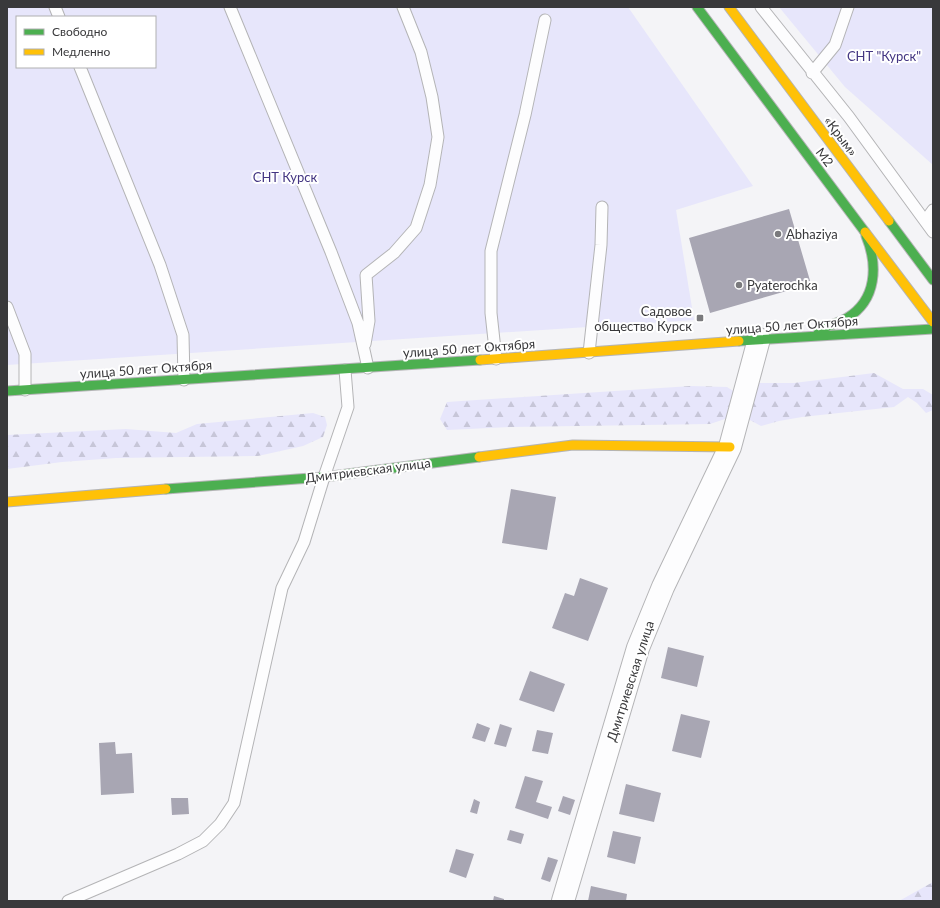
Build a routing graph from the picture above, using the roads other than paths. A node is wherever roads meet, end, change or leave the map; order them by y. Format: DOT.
graph roads {
  1 [pos="55,7"];
  2 [pos="230,7"];
  3 [pos="403,7"];
  4 [pos="697,7"];
  5 [pos="729,7"];
  6 [pos="761,7"];
  7 [pos="848,7"];
  8 [pos="60,16"];
  9 [pos="545,20"];
  10 [pos="80,68"];
  11 [pos="812,73"];
  12 [pos="602,207"];
  13 [pos="933,210"];
  14 [pos="925,221"];
  15 [pos="864,231"];
  16 [pos="933,232"];
  17 [pos="933,280"];
  18 [pos="7,307"];
  19 [pos="933,322"];
  20 [pos="933,329"];
  21 [pos="804,336"];
  22 [pos="759,339"];
  23 [pos="364,349"];
  24 [pos="589,354"];
  25 [pos="496,360"];
  26 [pos="368,368"];
  27 [pos="345,370"];
  28 [pos="184,380"];
  29 [pos="25,390"];
  30 [pos="7,391"];
  31 [pos="730,447"];
  32 [pos="324,477"];
  33 [pos="7,502"];
  34 [pos="68,901"];
  35 [pos="562,901"];
  1 -- 8 [label="lane"];
  2 -- 23 [label="lane"];
  3 -- 23 [label="lane"];
  4 -- 15 [label="main road, М2"];
  5 -- 17 [label="main road, «Крым»"];
  6 -- 11 [label="lane"];
  7 -- 11 [label="lane"];
  9 -- 25 [label="lane"];
  10 -- 28 [label="lane"];
  11 -- 14 [label="lane"];
  12 -- 24 [label="lane"];
  13 -- 14 [label="lane"];
  14 -- 16 [label="lane"];
  15 -- 19 [label="main road, М2"];
  15 -- 21 [label="main road"];
  18 -- 29 [label="lane"];
  20 -- 21 [label="main road, улица 50 лет Октября"];
  21 -- 22 [label="main road, улица 50 лет Октября"];
  22 -- 24 [label="main road, улица 50 лет Октября"];
  22 -- 31 [label="street, Дмитриевская улица"];
  23 -- 26 [label="lane"];
  24 -- 25 [label="main road, улица 50 лет Октября"];
  25 -- 26 [label="main road, улица 50 лет Октября"];
  26 -- 27 [label="main road, улица 50 лет Октября"];
  27 -- 28 [label="main road, улица 50 лет Октября"];
  27 -- 32 [label="lane"];
  28 -- 29 [label="main road, улица 50 лет Октября"];
  29 -- 30 [label="main road, улица 50 лет Октября"];
  31 -- 32 [label="main road, Дмитриевская улица"];
  31 -- 35 [label="street, Дмитриевская улица"];
  32 -- 33 [label="main road, Дмитриевская улица"];
  32 -- 34 [label="lane"];
}
